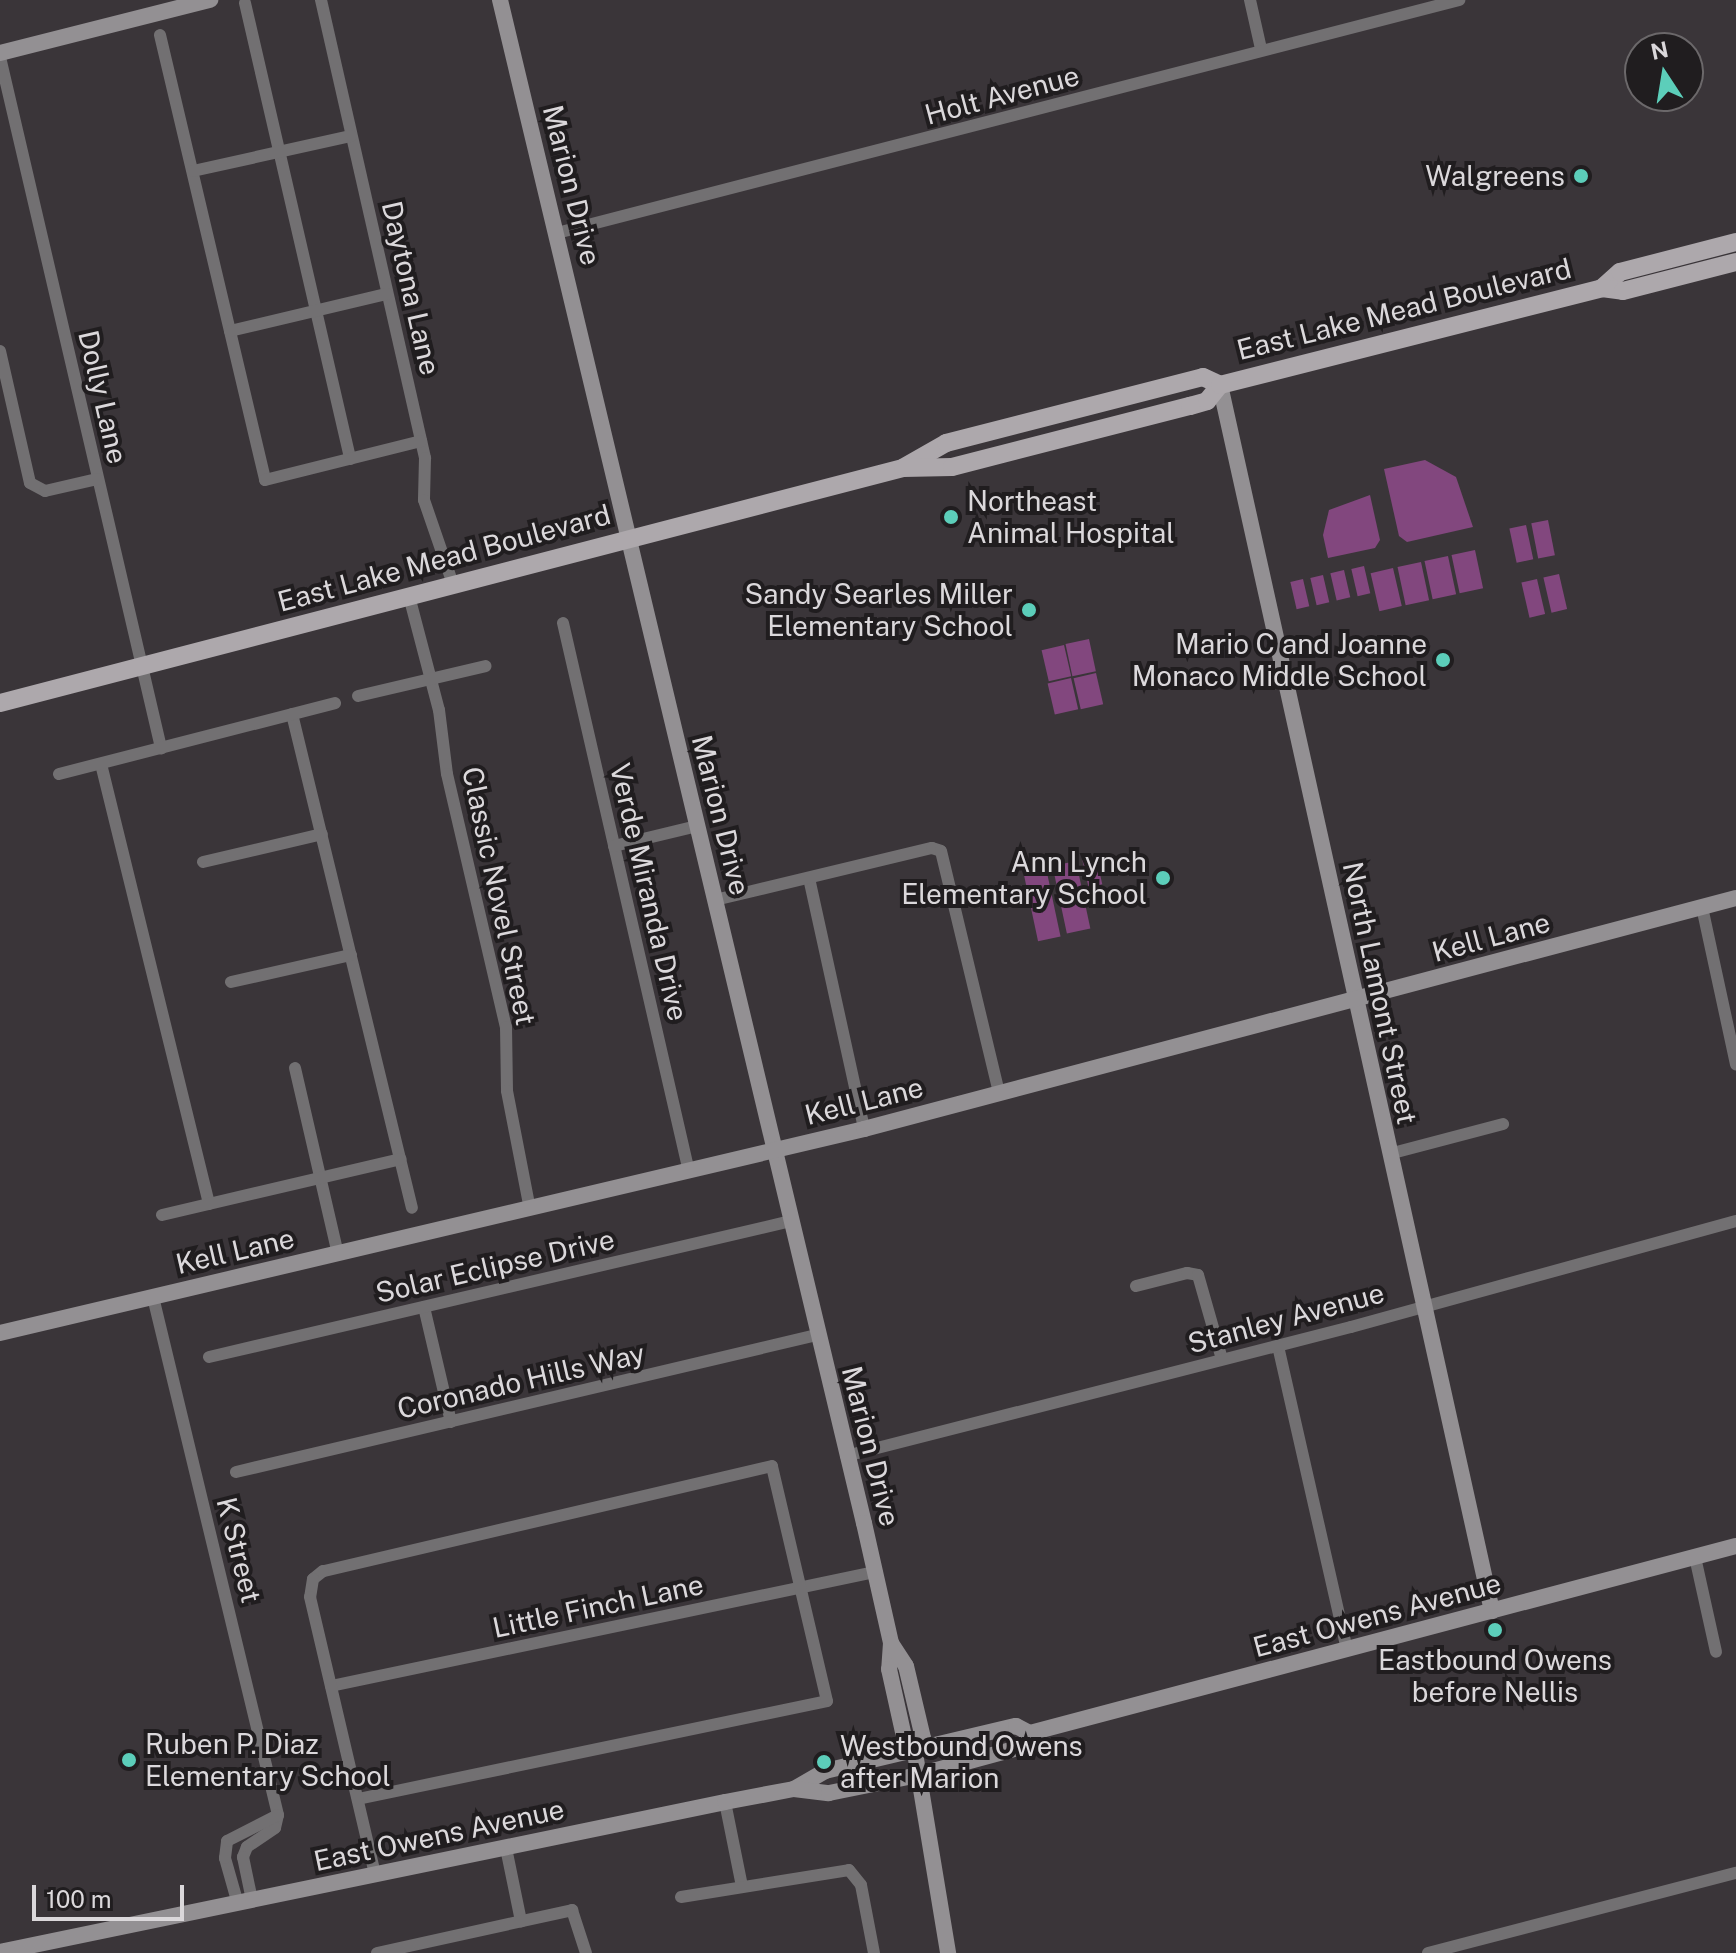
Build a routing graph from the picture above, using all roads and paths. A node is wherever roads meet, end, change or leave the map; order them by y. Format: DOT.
graph roads {
  1 [pos="210,0"];
  2 [pos="321,0"];
  3 [pos="500,0"];
  4 [pos="1250,0"];
  5 [pos="1459,0"];
  6 [pos="189,3"];
  7 [pos="245,3"];
  8 [pos="160,35"];
  9 [pos="1261,49"];
  10 [pos="0,55"];
  11 [pos="351,136"];
  12 [pos="280,152"];
  13 [pos="193,171"];
  14 [pos="557,233"];
  15 [pos="1736,242"];
  16 [pos="1736,262"];
  17 [pos="1602,288"];
  18 [pos="387,294"];
  19 [pos="316,311"];
  20 [pos="230,331"];
  21 [pos="0,351"];
  22 [pos="1220,385"];
  23 [pos="1111,401"];
  24 [pos="421,441"];
  25 [pos="1006,453"];
  26 [pos="350,459"];
  27 [pos="903,468"];
  28 [pos="97,479"];
  29 [pos="629,538"];
  30 [pos="453,584"];
  31 [pos="409,596"];
  32 [pos="563,623"];
  33 [pos="140,666"];
  34 [pos="486,666"];
  35 [pos="431,679"];
  36 [pos="358,696"];
  37 [pos="0,703"];
  38 [pos="335,703"];
  39 [pos="292,714"];
  40 [pos="161,748"];
  41 [pos="101,764"];
  42 [pos="59,774"];
  43 [pos="697,826"];
  44 [pos="322,834"];
  45 [pos="614,846"];
  46 [pos="203,862"];
  47 [pos="809,878"];
  48 [pos="1736,898"];
  49 [pos="715,900"];
  50 [pos="1702,907"];
  51 [pos="351,955"];
  52 [pos="231,982"];
  53 [pos="1356,999"];
  54 [pos="1736,1064"];
  55 [pos="295,1068"];
  56 [pos="999,1093"];
  57 [pos="1503,1124"];
  58 [pos="864,1129"];
  59 [pos="776,1150"];
  60 [pos="1389,1154"];
  61 [pos="401,1159"];
  62 [pos="689,1172"];
  63 [pos="322,1177"];
  64 [pos="209,1204"];
  65 [pos="412,1208"];
  66 [pos="530,1209"];
  67 [pos="162,1215"];
  68 [pos="791,1221"];
  69 [pos="1736,1221"];
  70 [pos="338,1254"];
  71 [pos="1136,1286"];
  72 [pos="153,1297"];
  73 [pos="424,1307"];
  74 [pos="1422,1307"];
  75 [pos="0,1333"];
  76 [pos="817,1335"];
  77 [pos="1278,1346"];
  78 [pos="209,1357"];
  79 [pos="1222,1359"];
  80 [pos="451,1422"];
  81 [pos="846,1456"];
  82 [pos="236,1472"];
  83 [pos="1736,1546"];
  84 [pos="1695,1557"];
  85 [pos="875,1572"];
  86 [pos="801,1589"];
  87 [pos="1492,1611"];
  88 [pos="1347,1649"];
  89 [pos="1716,1652"];
  90 [pos="331,1686"];
  91 [pos="1030,1733"];
  92 [pos="915,1753"];
  93 [pos="918,1775"];
  94 [pos="794,1789"];
  95 [pos="358,1799"];
  96 [pos="725,1802"];
  97 [pos="278,1815"];
  98 [pos="506,1848"];
  99 [pos="1736,1873"];
  100 [pos="375,1875"];
  101 [pos="742,1886"];
  102 [pos="681,1897"];
  103 [pos="245,1902"];
  104 [pos="521,1921"];
  105 [pos="0,1952"];
  106 [pos="377,1953"];
  107 [pos="586,1953"];
  108 [pos="874,1953"];
  109 [pos="948,1953"];
  110 [pos="1428,1953"];
  1 -- 6 [label="street"];
  2 -- 11 [label="street, Daytona Lane"];
  3 -- 14 [label="street, Marion Drive"];
  4 -- 9 [label="street"];
  5 -- 9 [label="street, Holt Avenue"];
  6 -- 10 [label="street"];
  7 -- 12 [label="street"];
  8 -- 13 [label="street"];
  9 -- 14 [label="street, Holt Avenue"];
  10 -- 28 [label="street, Dolly Lane"];
  11 -- 12 [label="street"];
  11 -- 18 [label="street, Daytona Lane"];
  12 -- 13 [label="street"];
  12 -- 19 [label="street"];
  13 -- 20 [label="street"];
  14 -- 29 [label="street, Marion Drive"];
  15 -- 17 [label="main road, East Lake Mead Boulevard"];
  16 -- 17 [label="main road, East Lake Mead Boulevard"];
  17 -- 22 [label="main road, East Lake Mead Boulevard"];
  18 -- 19 [label="street"];
  18 -- 24 [label="street, Daytona Lane"];
  19 -- 20 [label="street"];
  19 -- 26 [label="street"];
  20 -- 26 [label="street"];
  21 -- 28 [label="street"];
  22 -- 23 [label="main road, East Lake Mead Boulevard"];
  22 -- 25 [label="main road, East Lake Mead Boulevard"];
  22 -- 53 [label="street, North Lamont Street"];
  23 -- 25 [label="main road"];
  23 -- 27 [label="main road, East Lake Mead Boulevard"];
  24 -- 26 [label="street"];
  24 -- 30 [label="street, Daytona Lane"];
  25 -- 27 [label="main road, East Lake Mead Boulevard"];
  27 -- 29 [label="main road, East Lake Mead Boulevard"];
  28 -- 33 [label="street, Dolly Lane"];
  29 -- 30 [label="main road, East Lake Mead Boulevard"];
  29 -- 43 [label="street, Marion Drive"];
  30 -- 31 [label="main road, East Lake Mead Boulevard"];
  31 -- 33 [label="main road, East Lake Mead Boulevard"];
  31 -- 35 [label="street, Classic Novel Street"];
  32 -- 45 [label="street, Verde Miranda Drive"];
  33 -- 37 [label="main road, East Lake Mead Boulevard"];
  33 -- 40 [label="street, Dolly Lane"];
  34 -- 35 [label="street"];
  35 -- 36 [label="street"];
  35 -- 66 [label="street, Classic Novel Street"];
  38 -- 39 [label="street"];
  39 -- 40 [label="street"];
  39 -- 44 [label="street"];
  40 -- 41 [label="street"];
  41 -- 42 [label="street"];
  41 -- 64 [label="street"];
  43 -- 45 [label="street"];
  43 -- 49 [label="street, Marion Drive"];
  44 -- 46 [label="street"];
  44 -- 51 [label="street"];
  45 -- 62 [label="street, Verde Miranda Drive"];
  47 -- 49 [label="street"];
  47 -- 56 [label="street"];
  47 -- 58 [label="street"];
  48 -- 50 [label="street, Kell Lane"];
  49 -- 59 [label="street, Marion Drive"];
  50 -- 53 [label="street, Kell Lane"];
  50 -- 54 [label="street"];
  51 -- 52 [label="street"];
  51 -- 61 [label="street"];
  53 -- 56 [label="street, Kell Lane"];
  53 -- 60 [label="street, North Lamont Street"];
  55 -- 63 [label="street"];
  56 -- 58 [label="street, Kell Lane"];
  57 -- 60 [label="street"];
  58 -- 59 [label="street, Kell Lane"];
  59 -- 62 [label="street, Kell Lane"];
  59 -- 68 [label="street, Marion Drive"];
  60 -- 74 [label="street, North Lamont Street"];
  61 -- 63 [label="street"];
  61 -- 65 [label="street"];
  62 -- 66 [label="street, Kell Lane"];
  63 -- 64 [label="street"];
  63 -- 70 [label="street"];
  64 -- 67 [label="street"];
  66 -- 70 [label="street, Kell Lane"];
  68 -- 73 [label="street, Solar Eclipse Drive"];
  68 -- 76 [label="street, Marion Drive"];
  69 -- 74 [label="street, Stanley Avenue"];
  70 -- 72 [label="street, Kell Lane"];
  71 -- 79 [label="street"];
  72 -- 75 [label="street, Kell Lane"];
  72 -- 97 [label="street, K Street"];
  73 -- 78 [label="street, Solar Eclipse Drive"];
  73 -- 80 [label="street"];
  74 -- 77 [label="street, Stanley Avenue"];
  74 -- 87 [label="street, North Lamont Street"];
  76 -- 80 [label="street, Coronado Hills Way"];
  76 -- 81 [label="street, Marion Drive"];
  77 -- 79 [label="street, Stanley Avenue"];
  77 -- 88 [label="street"];
  79 -- 81 [label="street, Stanley Avenue"];
  80 -- 82 [label="street, Coronado Hills Way"];
  81 -- 85 [label="street, Marion Drive"];
  83 -- 84 [label="street, East Owens Avenue"];
  84 -- 87 [label="street, East Owens Avenue"];
  84 -- 89 [label="street"];
  85 -- 86 [label="street, Little Finch Lane"];
  85 -- 92 [label="street, Marion Drive"];
  86 -- 90 [label="street, Little Finch Lane"];
  86 -- 90 [label="street"];
  86 -- 95 [label="street"];
  87 -- 88 [label="street, East Owens Avenue"];
  88 -- 91 [label="street, East Owens Avenue"];
  90 -- 95 [label="street"];
  91 -- 92 [label="street, East Owens Avenue"];
  91 -- 93 [label="street, East Owens Avenue"];
  92 -- 93 [label="street, Marion Drive"];
  92 -- 94 [label="street, East Owens Avenue"];
  93 -- 94 [label="street, East Owens Avenue"];
  93 -- 109 [label="street, Marion Drive"];
  94 -- 96 [label="street, East Owens Avenue"];
  95 -- 100 [label="street"];
  96 -- 98 [label="street, East Owens Avenue"];
  96 -- 101 [label="street"];
  97 -- 103 [label="street"];
  97 -- 103 [label="street"];
  98 -- 100 [label="street, East Owens Avenue"];
  98 -- 104 [label="street"];
  99 -- 110 [label="street"];
  100 -- 103 [label="street, East Owens Avenue"];
  101 -- 102 [label="street"];
  101 -- 108 [label="street"];
  103 -- 105 [label="street, East Owens Avenue"];
  104 -- 106 [label="street"];
  104 -- 107 [label="street"];
}
